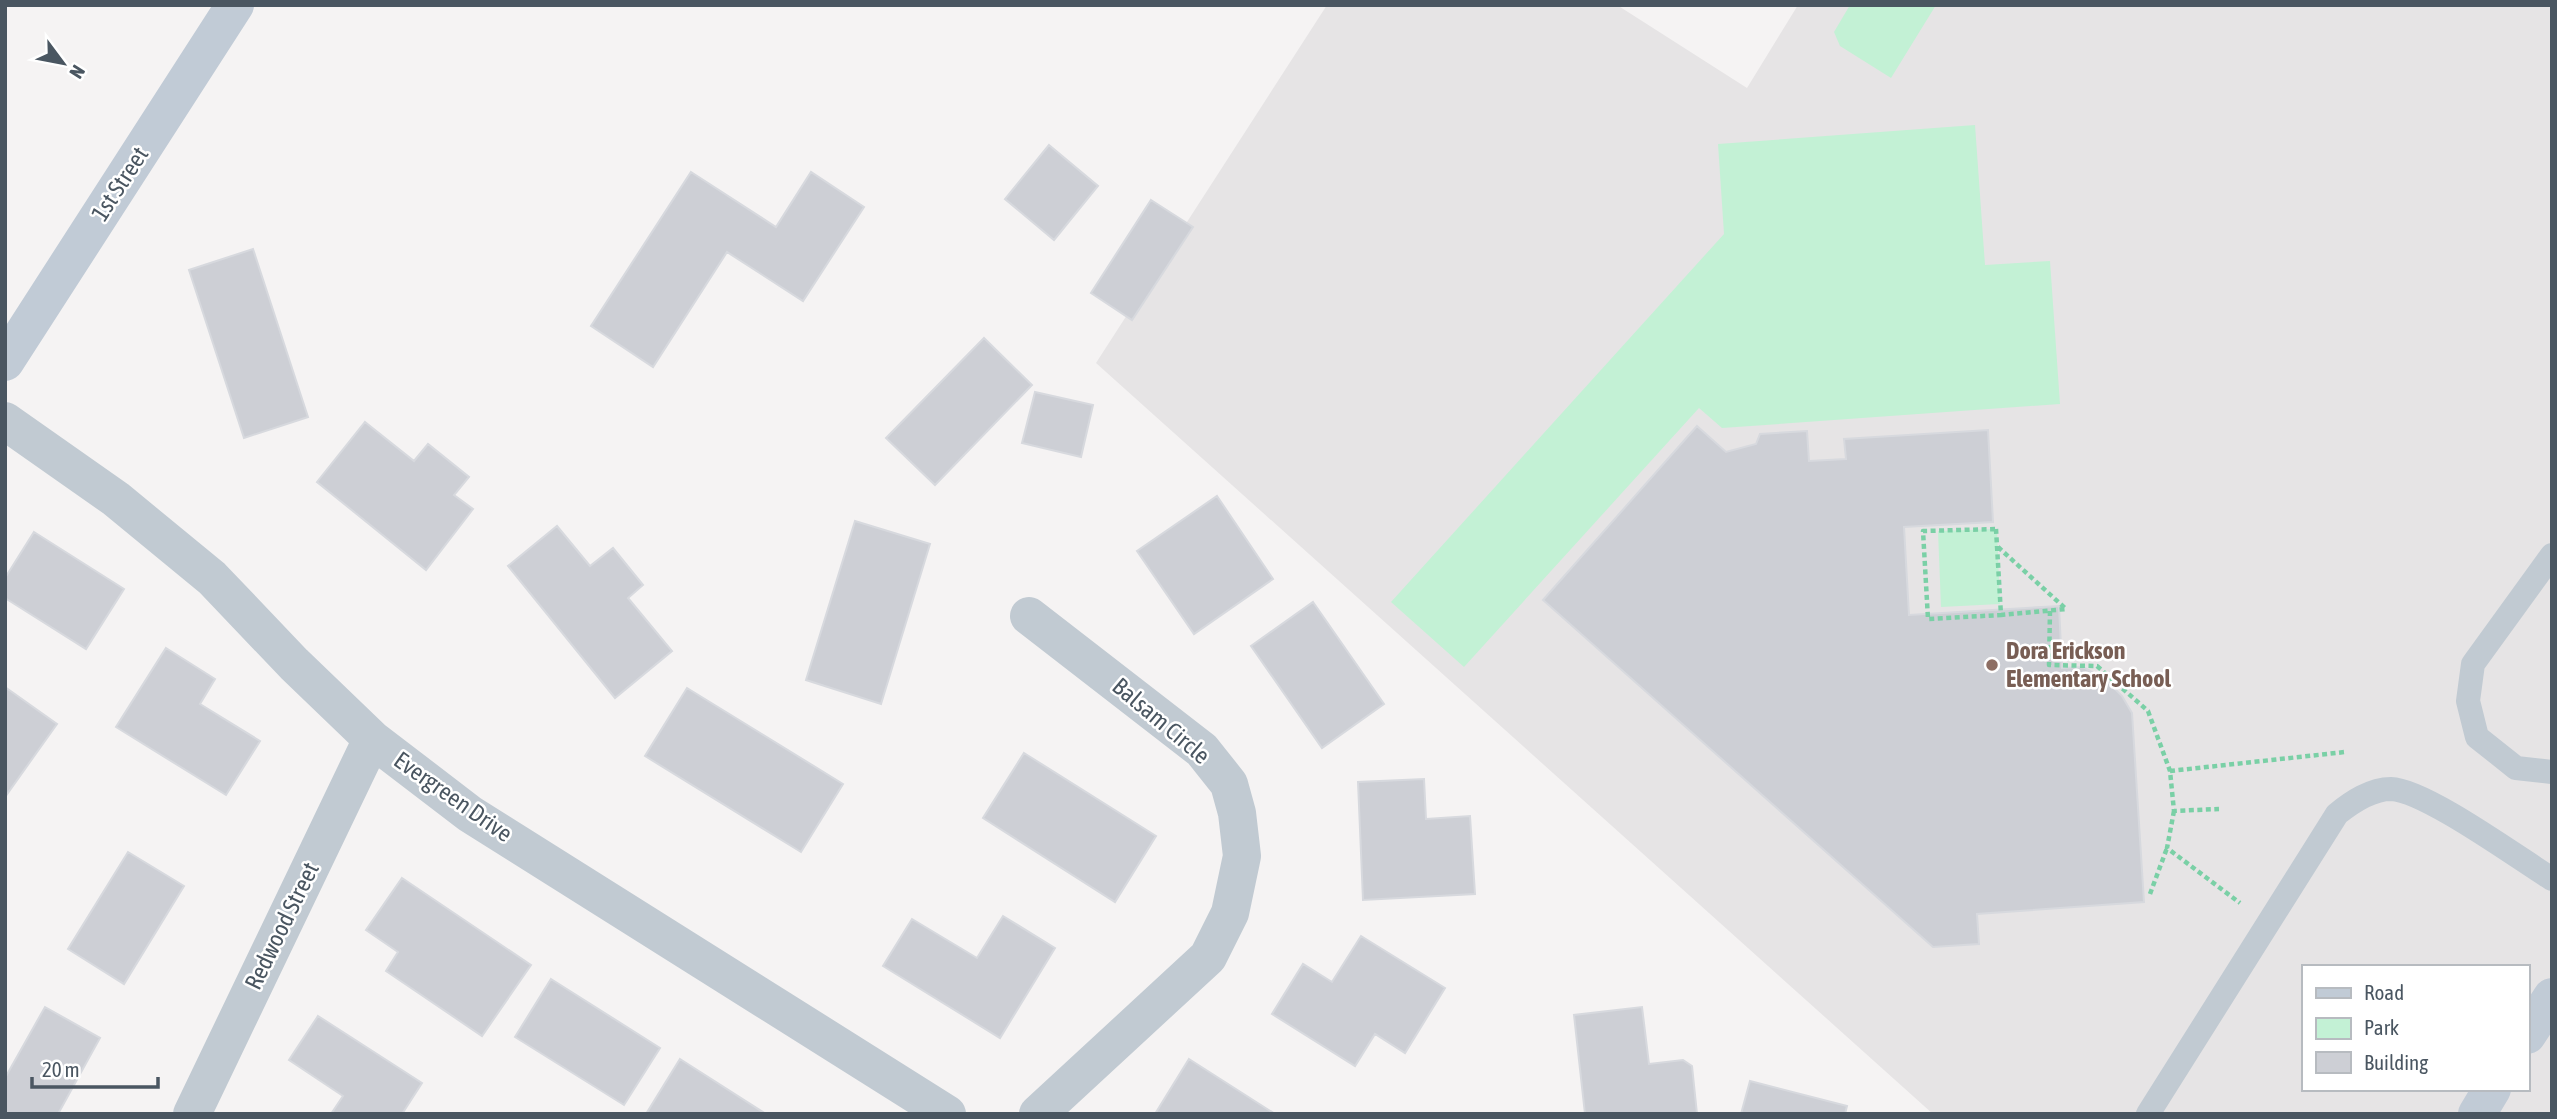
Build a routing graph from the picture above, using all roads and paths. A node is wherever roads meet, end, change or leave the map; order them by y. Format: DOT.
graph roads {
  1 [pos="235,5"];
  2 [pos="5,362"];
  3 [pos="5,421"];
  4 [pos="1997,546"];
  5 [pos="2552,555"];
  6 [pos="2050,611"];
  7 [pos="2001,615"];
  8 [pos="1029,616"];
  9 [pos="372,739"];
  10 [pos="2345,752"];
  11 [pos="2170,771"];
  12 [pos="2552,772"];
  13 [pos="2219,809"];
  14 [pos="2174,811"];
  15 [pos="2167,848"];
  16 [pos="2552,879"];
  17 [pos="2150,894"];
  18 [pos="2240,903"];
  19 [pos="2552,997"];
  20 [pos="2529,1032"];
  21 [pos="2491,1091"];
  22 [pos="192,1114"];
  23 [pos="947,1114"];
  24 [pos="1038,1114"];
  25 [pos="2148,1114"];
  26 [pos="2477,1114"];
  1 -- 2 [label="main road, 1st Street"];
  3 -- 9 [label="street, Evergreen Drive"];
  4 -- 6 [label="path"];
  4 -- 7 [label="path"];
  4 -- 7 [label="path"];
  5 -- 12 [label="lane"];
  6 -- 7 [label="path"];
  6 -- 11 [label="path"];
  8 -- 24 [label="street, Balsam Circle"];
  9 -- 22 [label="street, Redwood Street"];
  9 -- 23 [label="street, Evergreen Drive"];
  10 -- 11 [label="path"];
  11 -- 14 [label="path"];
  13 -- 14 [label="path"];
  14 -- 15 [label="path"];
  15 -- 17 [label="path"];
  15 -- 18 [label="path"];
  16 -- 25 [label="lane"];
  19 -- 20 [label="main road"];
  21 -- 26 [label="main road"];
}
